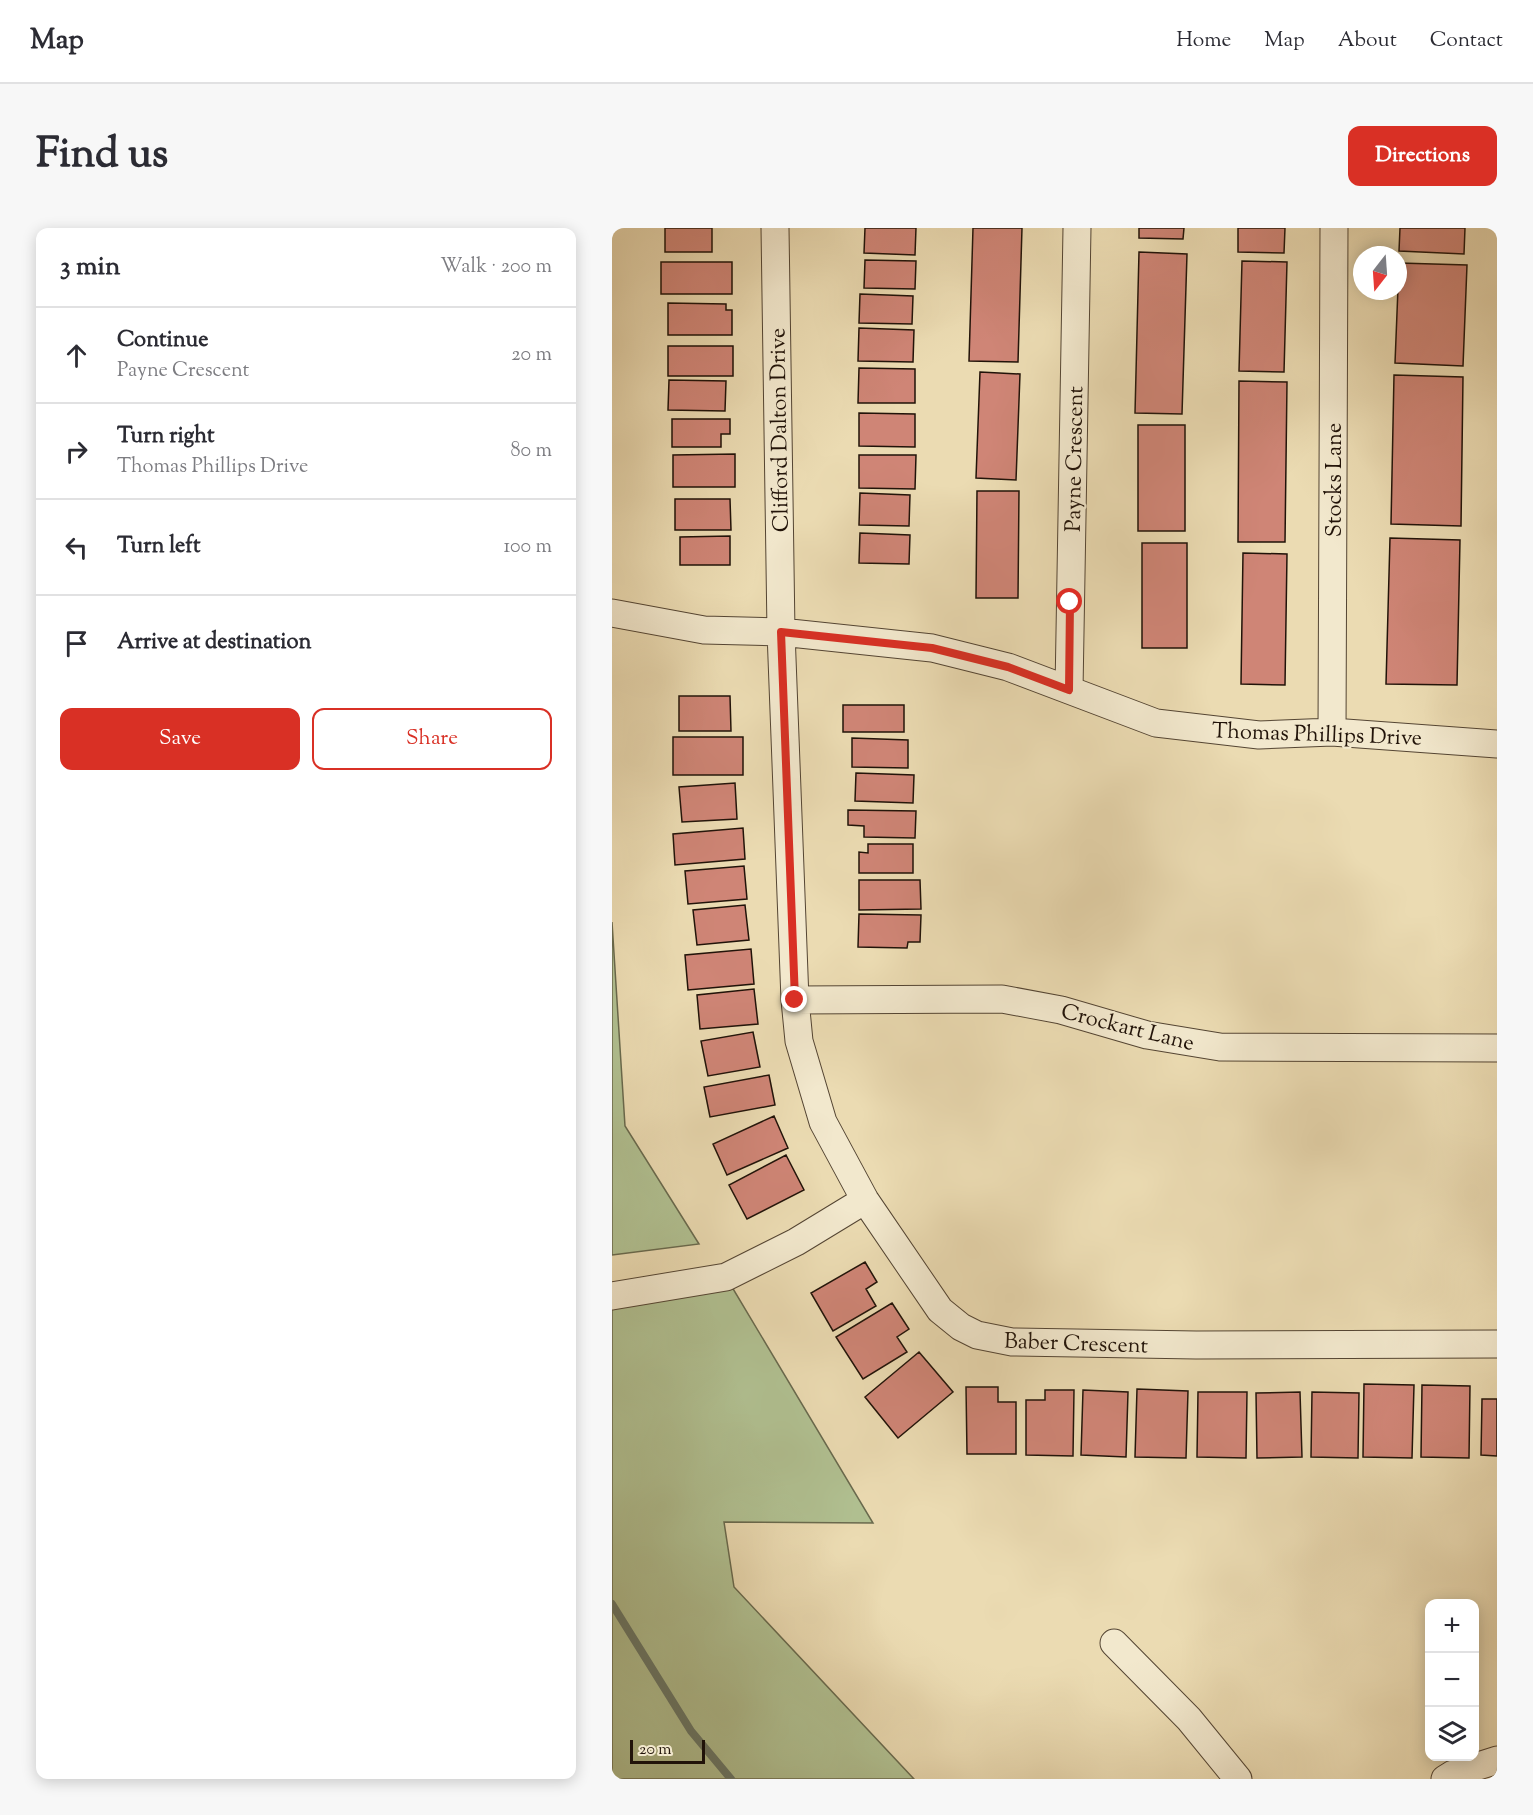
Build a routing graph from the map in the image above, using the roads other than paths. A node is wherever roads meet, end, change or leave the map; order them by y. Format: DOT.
graph roads {
  1 [pos="775,228"];
  2 [pos="1077,228"];
  3 [pos="1334,228"];
  4 [pos="612,613"];
  5 [pos="781,632"];
  6 [pos="1069,690"];
  7 [pos="1332,732"];
  8 [pos="1497,744"];
  9 [pos="795,1000"];
  10 [pos="1497,1048"];
  11 [pos="865,1200"];
  12 [pos="612,1296"];
  13 [pos="1497,1344"];
  14 [pos="1114,1643"];
  15 [pos="1497,1760"];
  16 [pos="1238,1779"];
  17 [pos="1445,1779"];
  1 -- 5 [label="street, Clifford Dalton Drive"];
  2 -- 6 [label="street, Payne Crescent"];
  3 -- 7 [label="street, Stocks Lane"];
  4 -- 5 [label="street, Thomas Phillips Drive"];
  5 -- 6 [label="street, Thomas Phillips Drive"];
  5 -- 9 [label="street, Clifford Dalton Drive"];
  6 -- 7 [label="street, Thomas Phillips Drive"];
  7 -- 8 [label="street, Thomas Phillips Drive"];
  9 -- 10 [label="street, Crockart Lane"];
  9 -- 11 [label="street, Baber Crescent"];
  11 -- 12 [label="street"];
  11 -- 13 [label="street, Baber Crescent"];
  14 -- 16 [label="street"];
  15 -- 17 [label="street"];
}
